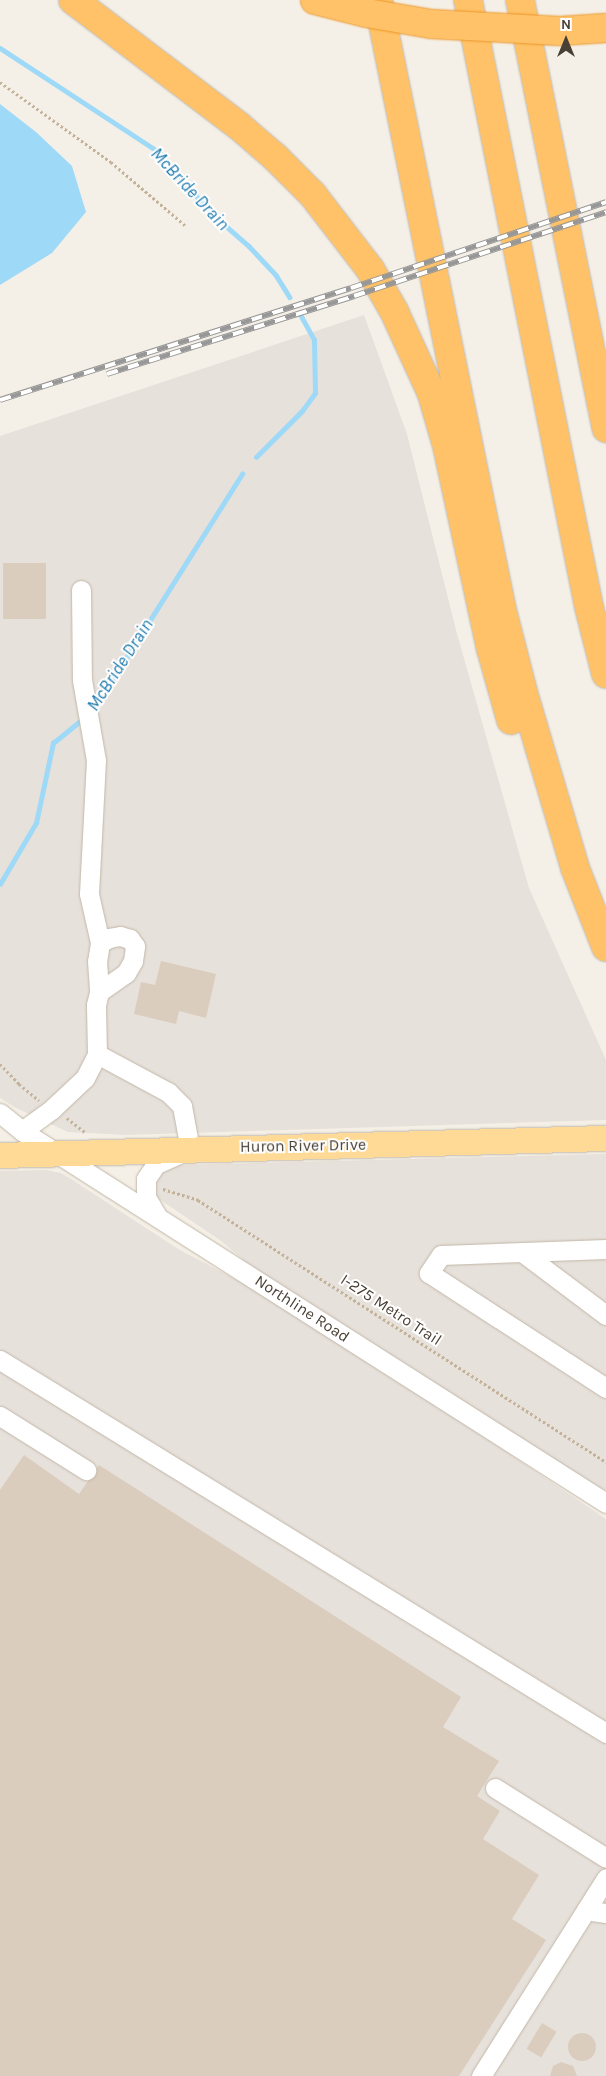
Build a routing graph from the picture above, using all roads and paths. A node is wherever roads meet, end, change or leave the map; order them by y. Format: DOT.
graph roads {
  1 [pos="73,0"];
  2 [pos="315,0"];
  3 [pos="378,0"];
  4 [pos="468,0"];
  5 [pos="520,0"];
  6 [pos="606,28"];
  7 [pos="0,82"];
  8 [pos="187,227"];
  9 [pos="606,428"];
  10 [pos="81,590"];
  11 [pos="606,674"];
  12 [pos="549,781"];
  13 [pos="100,943"];
  14 [pos="606,947"];
  15 [pos="99,992"];
  16 [pos="97,1054"];
  17 [pos="0,1064"];
  18 [pos="42,1103"];
  19 [pos="0,1113"];
  20 [pos="64,1117"];
  21 [pos="22,1131"];
  22 [pos="86,1133"];
  23 [pos="606,1138"];
  24 [pos="190,1149"];
  25 [pos="58,1153"];
  26 [pos="0,1155"];
  27 [pos="159,1188"];
  28 [pos="158,1217"];
  29 [pos="606,1249"];
  30 [pos="522,1252"];
  31 [pos="606,1315"];
  32 [pos="0,1360"];
  33 [pos="606,1388"];
  34 [pos="0,1416"];
  35 [pos="606,1462"];
  36 [pos="86,1470"];
  37 [pos="606,1503"];
  38 [pos="606,1733"];
  39 [pos="495,1788"];
  40 [pos="606,1858"];
  41 [pos="606,1878"];
  42 [pos="586,1910"];
  43 [pos="606,1913"];
  44 [pos="481,2076"];
  1 -- 12 [label="highway"];
  2 -- 6 [label="highway, bridge"];
  3 -- 12 [label="highway"];
  4 -- 11 [label="highway"];
  5 -- 9 [label="highway"];
  7 -- 8 [label="path"];
  10 -- 13 [label="street"];
  12 -- 14 [label="highway"];
  13 -- 15 [label="street"];
  13 -- 15 [label="street"];
  15 -- 16 [label="street"];
  16 -- 21 [label="street"];
  16 -- 24 [label="street"];
  17 -- 18 [label="path"];
  19 -- 21 [label="street, Northline Road"];
  20 -- 22 [label="path"];
  21 -- 25 [label="street, Northline Road"];
  23 -- 24 [label="main road, Huron River Drive"];
  24 -- 25 [label="main road, Huron River Drive"];
  24 -- 28 [label="street"];
  25 -- 26 [label="main road, Huron River Drive"];
  25 -- 28 [label="street, Northline Road"];
  27 -- 35 [label="path, I-275 Metro Trail"];
  28 -- 37 [label="street, Northline Road"];
  29 -- 30 [label="street"];
  30 -- 31 [label="street"];
  30 -- 33 [label="street"];
  32 -- 38 [label="street"];
  34 -- 36 [label="street"];
  39 -- 40 [label="street"];
  41 -- 42 [label="street"];
  42 -- 43 [label="street"];
  42 -- 44 [label="street"];
}
